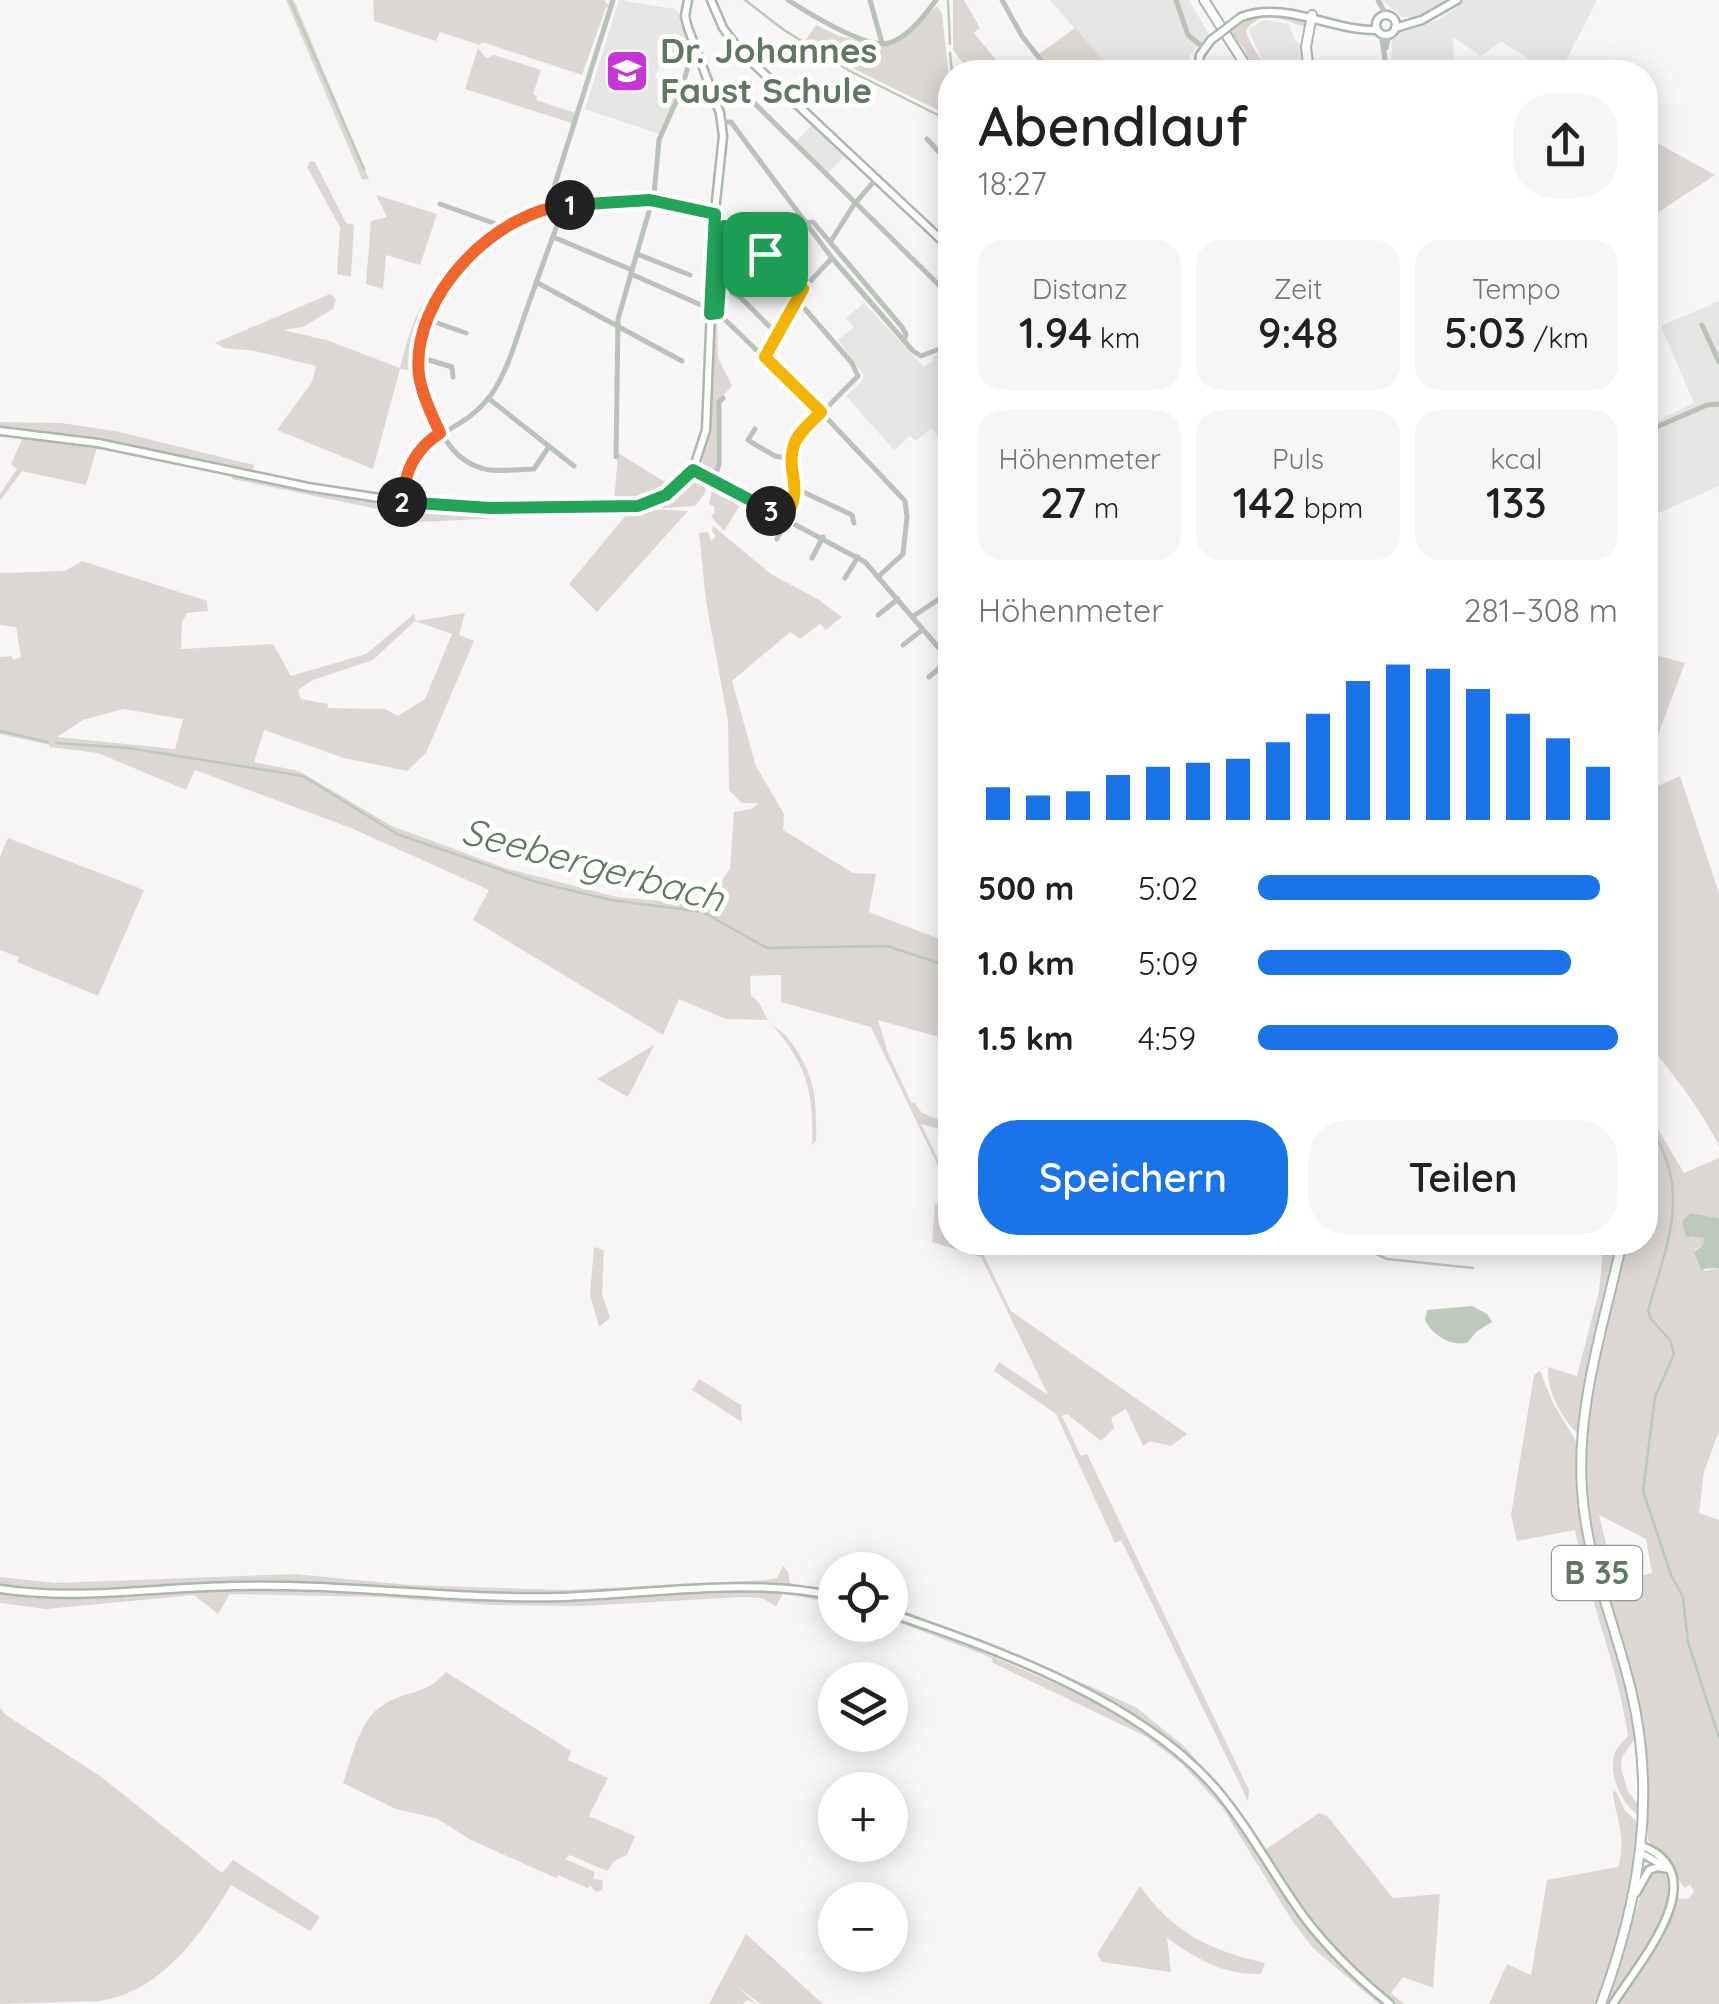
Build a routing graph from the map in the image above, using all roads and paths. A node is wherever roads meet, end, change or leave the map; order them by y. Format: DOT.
graph roads {
  1 [pos="613,0"];
  2 [pos="688,0"];
  3 [pos="711,0"];
  4 [pos="788,0"];
  5 [pos="870,0"];
  6 [pos="936,0"];
  7 [pos="1002,0"];
  8 [pos="1176,0"];
  9 [pos="1204,0"];
  10 [pos="1378,0"];
  11 [pos="1457,0"];
  12 [pos="1312,15"];
  13 [pos="1385,25"];
  14 [pos="882,43"];
  15 [pos="1204,48"];
  16 [pos="696,52"];
  17 [pos="1041,60"];
  18 [pos="1201,60"];
  19 [pos="1242,60"];
  20 [pos="1308,60"];
  21 [pos="1386,60"];
  22 [pos="716,99"];
  23 [pos="722,122"];
  24 [pos="927,139"];
  25 [pos="938,151"];
  26 [pos="876,179"];
  27 [pos="653,201"];
  28 [pos="855,203"];
  29 [pos="440,204"];
  30 [pos="558,206"];
  31 [pos="715,214"];
  32 [pos="805,222"];
  33 [pos="502,232"];
  34 [pos="553,236"];
  35 [pos="938,237"];
  36 [pos="831,241"];
  37 [pos="637,254"];
  38 [pos="832,258"];
  39 [pos="632,272"];
  40 [pos="690,275"];
  41 [pos="536,282"];
  42 [pos="938,284"];
  43 [pos="720,285"];
  44 [pos="803,289"];
  45 [pos="798,300"];
  46 [pos="701,305"];
  47 [pos="714,313"];
  48 [pos="426,319"];
  49 [pos="618,326"];
  50 [pos="1702,326"];
  51 [pos="466,334"];
  52 [pos="778,336"];
  53 [pos="904,341"];
  54 [pos="938,349"];
  55 [pos="419,357"];
  56 [pos="765,357"];
  57 [pos="682,361"];
  58 [pos="1719,362"];
  59 [pos="454,377"];
  60 [pos="488,398"];
  61 [pos="723,398"];
  62 [pos="1719,404"];
  63 [pos="821,412"];
  64 [pos="1658,426"];
  65 [pos="754,429"];
  66 [pos="0,431"];
  67 [pos="440,433"];
  68 [pos="548,448"];
  69 [pos="616,457"];
  70 [pos="792,459"];
  71 [pos="574,466"];
  72 [pos="693,470"];
  73 [pos="714,480"];
  74 [pos="797,490"];
  75 [pos="400,502"];
  76 [pos="787,519"];
  77 [pos="854,523"];
  78 [pos="824,537"];
  79 [pos="776,539"];
  80 [pos="858,557"];
  81 [pos="812,558"];
  82 [pos="879,576"];
  83 [pos="845,578"];
  84 [pos="898,599"];
  85 [pos="938,600"];
  86 [pos="878,615"];
  87 [pos="912,617"];
  88 [pos="922,630"];
  89 [pos="903,645"];
  90 [pos="938,648"];
  91 [pos="938,669"];
  92 [pos="929,676"];
  93 [pos="1619,1255"];
  94 [pos="0,1589"];
  95 [pos="818,1593"];
  96 [pos="908,1620"];
  97 [pos="1642,1850"];
  98 [pos="1669,1870"];
  99 [pos="1636,1892"];
  100 [pos="1390,2004"];
  101 [pos="1601,2004"];
  102 [pos="1613,2004"];
  1 -- 30 [label="street"];
  2 -- 16 [label="main road"];
  3 -- 26 [label="main road"];
  4 -- 14 [label="street"];
  5 -- 14 [label="street"];
  6 -- 14 [label="street"];
  7 -- 17 [label="street"];
  8 -- 15 [label="street"];
  9 -- 19 [label="main road"];
  10 -- 13 [label="street"];
  11 -- 13 [label="main road"];
  12 -- 13 [label="main road"];
  12 -- 15 [label="main road, bridge"];
  12 -- 20 [label="main road"];
  13 -- 21 [label="street"];
  15 -- 18 [label="main road"];
  16 -- 22 [label="main road"];
  16 -- 27 [label="street"];
  22 -- 23 [label="main road"];
  22 -- 28 [label="street"];
  23 -- 31 [label="main road"];
  23 -- 32 [label="street"];
  24 -- 25 [label="street"];
  26 -- 28 [label="street"];
  26 -- 35 [label="main road"];
  27 -- 30 [label="street"];
  27 -- 31 [label="street"];
  27 -- 37 [label="street"];
  28 -- 36 [label="street"];
  28 -- 42 [label="street"];
  29 -- 33 [label="street"];
  30 -- 33 [label="street"];
  30 -- 34 [label="street"];
  31 -- 47 [label="main road"];
  32 -- 36 [label="street"];
  32 -- 38 [label="street"];
  33 -- 48 [label="street"];
  34 -- 39 [label="street"];
  34 -- 41 [label="street"];
  36 -- 53 [label="street"];
  37 -- 39 [label="street"];
  37 -- 40 [label="street"];
  38 -- 44 [label="street"];
  38 -- 53 [label="street"];
  39 -- 46 [label="street"];
  39 -- 49 [label="street"];
  41 -- 49 [label="street"];
  41 -- 60 [label="street"];
  43 -- 44 [label="street"];
  43 -- 47 [label="street"];
  43 -- 52 [label="street"];
  44 -- 45 [label="street"];
  45 -- 52 [label="street"];
  45 -- 63 [label="street"];
  47 -- 56 [label="street"];
  47 -- 72 [label="main road"];
  48 -- 51 [label="street"];
  48 -- 55 [label="street"];
  49 -- 57 [label="street"];
  49 -- 69 [label="street"];
  50 -- 58 [label="street"];
  52 -- 56 [label="street"];
  53 -- 54 [label="street"];
  55 -- 59 [label="street"];
  55 -- 67 [label="street"];
  56 -- 63 [label="street"];
  60 -- 67 [label="street"];
  60 -- 68 [label="street"];
  61 -- 73 [label="street"];
  62 -- 64 [label="street"];
  63 -- 70 [label="street"];
  63 -- 82 [label="street"];
  65 -- 70 [label="street"];
  66 -- 75 [label="main road"];
  67 -- 68 [label="street"];
  67 -- 75 [label="street"];
  68 -- 71 [label="street"];
  70 -- 74 [label="street"];
  72 -- 73 [label="street"];
  72 -- 75 [label="main road"];
  73 -- 76 [label="street"];
  74 -- 76 [label="street"];
  74 -- 77 [label="street"];
  76 -- 78 [label="street"];
  76 -- 79 [label="street"];
  78 -- 80 [label="street"];
  78 -- 81 [label="street"];
  80 -- 82 [label="street"];
  80 -- 83 [label="street"];
  82 -- 84 [label="street"];
  84 -- 86 [label="street"];
  84 -- 87 [label="street"];
  85 -- 87 [label="street"];
  87 -- 88 [label="street"];
  88 -- 89 [label="street"];
  88 -- 90 [label="street"];
  91 -- 92 [label="street"];
  93 -- 97 [label="main road, B 35"];
  94 -- 95 [label="main road"];
  96 -- 100 [label="main road"];
  97 -- 98 [label="main road"];
  97 -- 99 [label="main road, B 35"];
  98 -- 99 [label="main road"];
  98 -- 102 [label="main road"];
  99 -- 101 [label="main road, B 35"];
}
